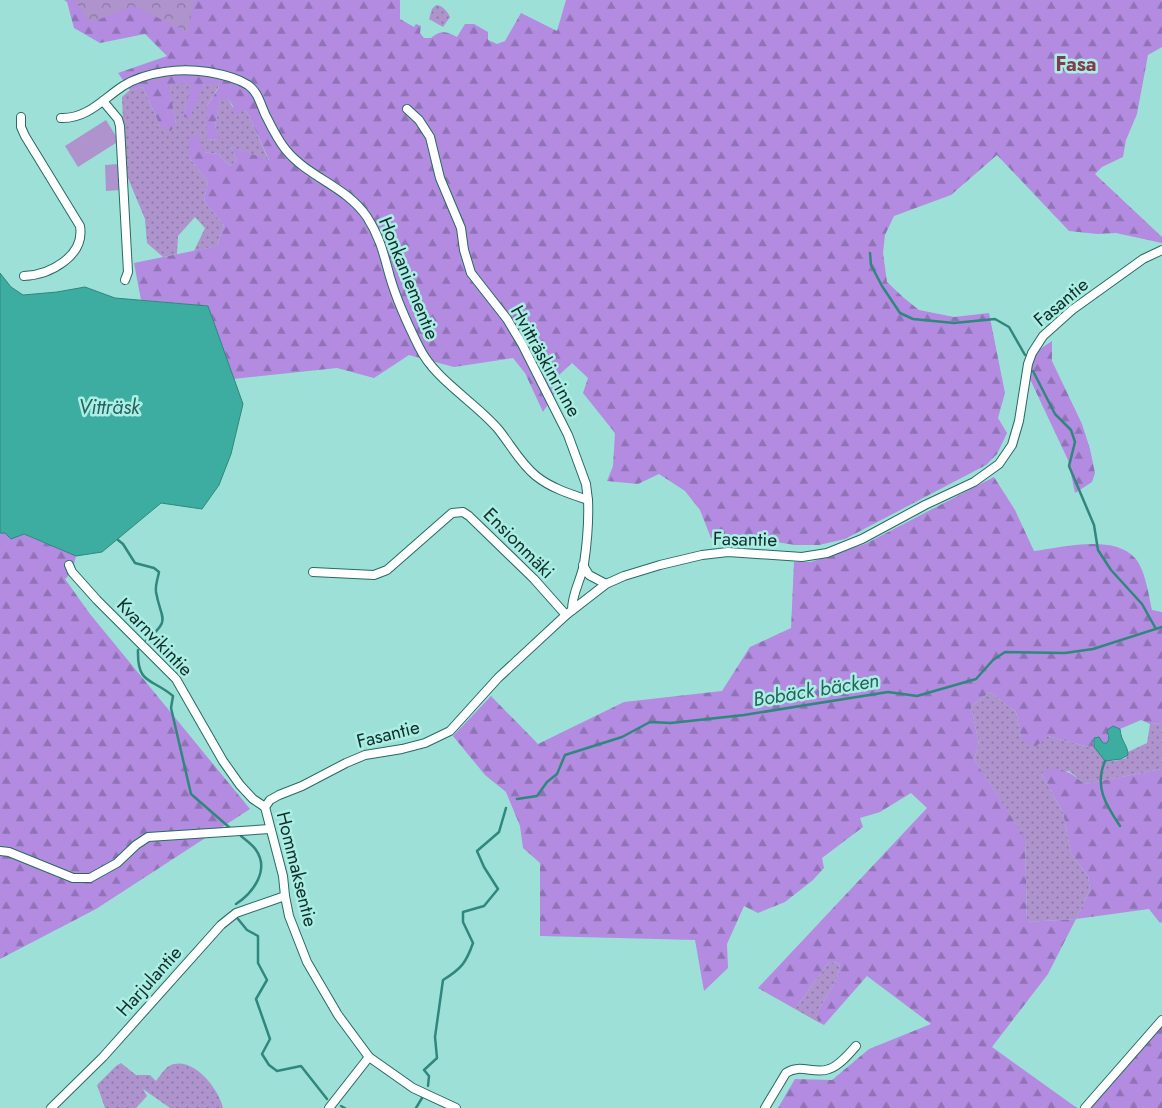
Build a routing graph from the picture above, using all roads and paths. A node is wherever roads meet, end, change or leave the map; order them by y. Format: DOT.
graph roads {
  1 [pos="103,101"];
  2 [pos="407,109"];
  3 [pos="22,117"];
  4 [pos="61,118"];
  5 [pos="1162,250"];
  6 [pos="24,276"];
  7 [pos="125,280"];
  8 [pos="588,500"];
  9 [pos="69,565"];
  10 [pos="583,565"];
  11 [pos="313,572"];
  12 [pos="606,584"];
  13 [pos="569,612"];
  14 [pos="265,807"];
  15 [pos="270,829"];
  16 [pos="0,851"];
  17 [pos="285,896"];
  18 [pos="1162,1020"];
  19 [pos="856,1046"];
  20 [pos="369,1057"];
  21 [pos="51,1108"];
  22 [pos="328,1108"];
  23 [pos="456,1108"];
  24 [pos="766,1108"];
  25 [pos="1085,1108"];
  1 -- 4 [label="street, Honkaniementie"];
  1 -- 7 [label="street"];
  1 -- 8 [label="street, Honkaniementie"];
  2 -- 8 [label="street, Hvitträskinrinne"];
  3 -- 6 [label="street"];
  5 -- 12 [label="street, Fasantie"];
  8 -- 10 [label="street"];
  9 -- 14 [label="street, Kvarnvikintie"];
  10 -- 12 [label="street"];
  10 -- 13 [label="street"];
  11 -- 13 [label="street, Ensionmäki"];
  12 -- 13 [label="street, Fasantie"];
  13 -- 14 [label="street, Fasantie"];
  14 -- 15 [label="street, Hommaksentie"];
  15 -- 16 [label="street"];
  15 -- 17 [label="street, Hommaksentie"];
  17 -- 20 [label="street, Hommaksentie"];
  17 -- 21 [label="street, Harjulantie"];
  18 -- 25 [label="street"];
  19 -- 24 [label="street"];
  20 -- 22 [label="street"];
  20 -- 23 [label="street, Hommaksentie"];
}
